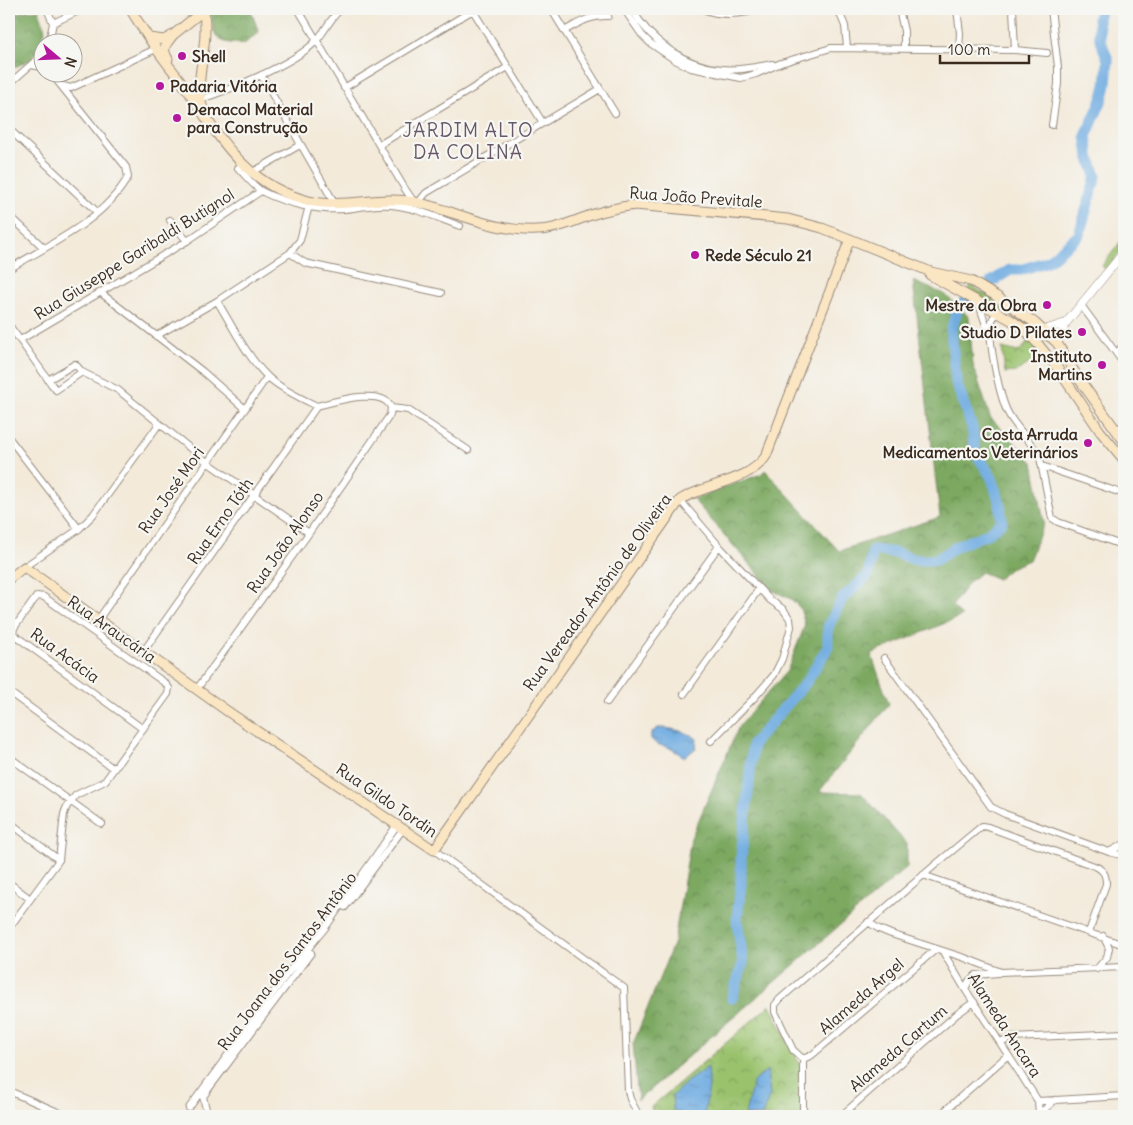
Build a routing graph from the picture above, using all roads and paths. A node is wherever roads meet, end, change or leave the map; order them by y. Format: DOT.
graph roads {
  1 [pos="48,9"];
  2 [pos="83,9"];
  3 [pos="130,9"];
  4 [pos="298,9"];
  5 [pos="341,9"];
  6 [pos="473,9"];
  7 [pos="551,9"];
  8 [pos="624,9"];
  9 [pos="632,9"];
  10 [pos="703,9"];
  11 [pos="761,9"];
  12 [pos="838,9"];
  13 [pos="899,9"];
  14 [pos="957,9"];
  15 [pos="1013,9"];
  16 [pos="1051,9"];
  17 [pos="204,10"];
  18 [pos="608,16"];
  19 [pos="53,22"];
  20 [pos="564,31"];
  21 [pos="51,32"];
  22 [pos="173,35"];
  23 [pos="149,38"];
  24 [pos="317,41"];
  25 [pos="847,47"];
  26 [pos="160,48"];
  27 [pos="904,48"];
  28 [pos="959,50"];
  29 [pos="1015,50"];
  30 [pos="1047,53"];
  31 [pos="781,63"];
  32 [pos="31,65"];
  33 [pos="508,67"];
  34 [pos="261,75"];
  35 [pos="58,82"];
  36 [pos="9,84"];
  37 [pos="344,88"];
  38 [pos="600,90"];
  39 [pos="196,93"];
  40 [pos="615,113"];
  41 [pos="543,122"];
  42 [pos="1052,125"];
  43 [pos="9,129"];
  44 [pos="300,145"];
  45 [pos="379,145"];
  46 [pos="238,168"];
  47 [pos="251,173"];
  48 [pos="261,191"];
  49 [pos="416,203"];
  50 [pos="334,204"];
  51 [pos="309,206"];
  52 [pos="97,212"];
  53 [pos="9,215"];
  54 [pos="170,220"];
  55 [pos="460,226"];
  56 [pos="850,239"];
  57 [pos="186,241"];
  58 [pos="44,248"];
  59 [pos="1124,252"];
  60 [pos="290,254"];
  61 [pos="915,266"];
  62 [pos="9,269"];
  63 [pos="971,281"];
  64 [pos="101,293"];
  65 [pos="441,293"];
  66 [pos="963,293"];
  67 [pos="217,301"];
  68 [pos="978,301"];
  69 [pos="1081,305"];
  70 [pos="1000,313"];
  71 [pos="1066,323"];
  72 [pos="9,325"];
  73 [pos="1044,330"];
  74 [pos="156,336"];
  75 [pos="20,340"];
  76 [pos="990,340"];
  77 [pos="1057,343"];
  78 [pos="1038,344"];
  79 [pos="1124,344"];
  80 [pos="1117,353"];
  81 [pos="1124,364"];
  82 [pos="82,372"];
  83 [pos="267,377"];
  84 [pos="48,380"];
  85 [pos="318,406"];
  86 [pos="392,408"];
  87 [pos="245,409"];
  88 [pos="159,424"];
  89 [pos="1124,424"];
  90 [pos="1116,431"];
  91 [pos="9,438"];
  92 [pos="1124,441"];
  93 [pos="468,450"];
  94 [pos="1124,460"];
  95 [pos="207,462"];
  96 [pos="1042,466"];
  97 [pos="1124,494"];
  98 [pos="255,495"];
  99 [pos="680,500"];
  100 [pos="79,530"];
  101 [pos="309,533"];
  102 [pos="719,546"];
  103 [pos="1124,546"];
  104 [pos="24,566"];
  105 [pos="9,579"];
  106 [pos="759,589"];
  107 [pos="44,597"];
  108 [pos="98,620"];
  109 [pos="143,652"];
  110 [pos="884,658"];
  111 [pos="197,689"];
  112 [pos="9,692"];
  113 [pos="684,694"];
  114 [pos="608,702"];
  115 [pos="143,729"];
  116 [pos="711,740"];
  117 [pos="9,757"];
  118 [pos="114,769"];
  119 [pos="70,802"];
  120 [pos="9,822"];
  121 [pos="102,824"];
  122 [pos="400,827"];
  123 [pos="1124,844"];
  124 [pos="434,850"];
  125 [pos="1109,852"];
  126 [pos="1124,856"];
  127 [pos="60,860"];
  128 [pos="923,875"];
  129 [pos="9,883"];
  130 [pos="30,899"];
  131 [pos="868,922"];
  132 [pos="9,928"];
  133 [pos="1089,932"];
  134 [pos="1102,936"];
  135 [pos="1124,944"];
  136 [pos="1109,948"];
  137 [pos="935,950"];
  138 [pos="943,952"];
  139 [pos="1107,956"];
  140 [pos="1123,967"];
  141 [pos="1097,969"];
  142 [pos="1001,972"];
  143 [pos="965,989"];
  144 [pos="974,1002"];
  145 [pos="1124,1033"];
  146 [pos="1000,1043"];
  147 [pos="1008,1055"];
  148 [pos="803,1059"];
  149 [pos="9,1091"];
  150 [pos="1124,1096"];
  151 [pos="1055,1100"];
  152 [pos="1038,1101"];
  153 [pos="189,1108"];
  154 [pos="208,1113"];
  155 [pos="1038,1115"];
  156 [pos="67,1116"];
  157 [pos="639,1116"];
  158 [pos="803,1116"];
  159 [pos="840,1116"];
  160 [pos="939,1116"];
  1 -- 19 [label="street"];
  2 -- 19 [label="street"];
  3 -- 23 [label="main road, Rua João Previtale"];
  4 -- 24 [label="street"];
  5 -- 24 [label="street"];
  6 -- 33 [label="street"];
  6 -- 37 [label="street"];
  7 -- 20 [label="street"];
  8 -- 31 [label="street"];
  9 -- 31 [label="street"];
  10 -- 11 [label="street"];
  12 -- 25 [label="street"];
  13 -- 27 [label="street"];
  14 -- 28 [label="street"];
  15 -- 29 [label="street"];
  16 -- 42 [label="street"];
  17 -- 22 [label="main road"];
  17 -- 39 [label="main road"];
  18 -- 20 [label="street"];
  19 -- 21 [label="street"];
  20 -- 38 [label="street"];
  22 -- 23 [label="main road"];
  22 -- 26 [label="main road"];
  23 -- 26 [label="main road, Rua João Previtale"];
  24 -- 34 [label="street"];
  24 -- 37 [label="street"];
  25 -- 27 [label="street"];
  25 -- 31 [label="street"];
  26 -- 35 [label="street"];
  26 -- 39 [label="main road, Rua João Previtale"];
  27 -- 28 [label="street"];
  28 -- 29 [label="street"];
  29 -- 30 [label="street"];
  32 -- 36 [label="street"];
  33 -- 41 [label="street"];
  33 -- 45 [label="street"];
  34 -- 39 [label="street"];
  34 -- 44 [label="street"];
  35 -- 52 [label="street"];
  37 -- 45 [label="street"];
  38 -- 40 [label="street"];
  38 -- 41 [label="street"];
  39 -- 47 [label="main road, Rua João Previtale"];
  41 -- 49 [label="street"];
  43 -- 52 [label="street"];
  44 -- 47 [label="street"];
  44 -- 50 [label="street"];
  45 -- 49 [label="street"];
  46 -- 48 [label="street"];
  47 -- 50 [label="main road, Rua João Previtale"];
  48 -- 51 [label="street"];
  48 -- 57 [label="street, Rua Giuseppe Garibaldi Butignol"];
  49 -- 50 [label="main road, Rua João Previtale"];
  49 -- 56 [label="main road, Rua João Previtale"];
  51 -- 55 [label="street"];
  51 -- 60 [label="street"];
  52 -- 58 [label="street"];
  53 -- 58 [label="street"];
  54 -- 57 [label="street"];
  56 -- 61 [label="main road, Rua João Previtale"];
  56 -- 99 [label="main road, Rua Vereador Antônio de Oliveira"];
  57 -- 64 [label="street, Rua Giuseppe Garibaldi Butignol"];
  58 -- 62 [label="street"];
  59 -- 69 [label="street"];
  60 -- 65 [label="street"];
  60 -- 67 [label="street"];
  61 -- 63 [label="main road, Rua João Previtale"];
  61 -- 66 [label="main road, Rua João Previtale"];
  63 -- 66 [label="main road"];
  63 -- 73 [label="main road, Rua João Previtale"];
  64 -- 74 [label="street"];
  64 -- 75 [label="street, Rua Giuseppe Garibaldi Butignol"];
  66 -- 68 [label="main road, Rua João Previtale"];
  67 -- 74 [label="street"];
  67 -- 83 [label="street"];
  68 -- 70 [label="main road, Rua João Previtale"];
  68 -- 76 [label="street"];
  69 -- 71 [label="street"];
  69 -- 80 [label="street"];
  70 -- 76 [label="street"];
  70 -- 78 [label="main road, Rua João Previtale"];
  71 -- 73 [label="street"];
  71 -- 77 [label="street"];
  72 -- 75 [label="street"];
  73 -- 77 [label="main road, Rua João Previtale"];
  74 -- 87 [label="street"];
  75 -- 84 [label="street"];
  76 -- 96 [label="street"];
  77 -- 78 [label="main road"];
  77 -- 90 [label="main road, Rua João Previtale"];
  78 -- 94 [label="main road, Rua João Previtale"];
  79 -- 80 [label="street"];
  80 -- 81 [label="street"];
  82 -- 84 [label="street"];
  82 -- 84 [label="street"];
  82 -- 88 [label="street"];
  83 -- 85 [label="street"];
  83 -- 87 [label="street, Rua José Mori"];
  85 -- 86 [label="street"];
  85 -- 98 [label="street, Rua Erno Tóth"];
  86 -- 93 [label="street"];
  86 -- 101 [label="street, Rua João Alonso"];
  87 -- 95 [label="street, Rua José Mori"];
  88 -- 95 [label="street"];
  88 -- 100 [label="street"];
  89 -- 90 [label="street"];
  90 -- 92 [label="main road, Rua João Previtale"];
  91 -- 100 [label="street"];
  95 -- 98 [label="street"];
  95 -- 108 [label="street, Rua José Mori"];
  96 -- 97 [label="street"];
  96 -- 103 [label="street"];
  98 -- 101 [label="street"];
  98 -- 109 [label="street, Rua Erno Tóth"];
  99 -- 102 [label="street"];
  99 -- 124 [label="main road, Rua Vereador Antônio de Oliveira"];
  100 -- 104 [label="street"];
  101 -- 111 [label="street, Rua João Alonso"];
  102 -- 106 [label="street"];
  102 -- 114 [label="street"];
  104 -- 105 [label="main road"];
  104 -- 108 [label="main road, Rua Gildo Tordin"];
  106 -- 113 [label="street"];
  106 -- 116 [label="street"];
  107 -- 115 [label="street, Rua Araucária"];
  107 -- 115 [label="street, Rua Acácia"];
  108 -- 109 [label="main road, Rua Gildo Tordin"];
  109 -- 111 [label="main road, Rua Gildo Tordin"];
  110 -- 125 [label="street"];
  111 -- 122 [label="main road, Rua Gildo Tordin"];
  112 -- 118 [label="street"];
  115 -- 118 [label="street"];
  117 -- 119 [label="street"];
  118 -- 119 [label="street"];
  119 -- 121 [label="street"];
  119 -- 127 [label="street"];
  120 -- 127 [label="street"];
  122 -- 124 [label="main road, Rua Gildo Tordin"];
  122 -- 153 [label="street"];
  122 -- 154 [label="street, Rua Joana dos Santos Antônio"];
  123 -- 125 [label="street"];
  124 -- 157 [label="street, Rua Gildo Tordin"];
  125 -- 126 [label="street"];
  127 -- 130 [label="street"];
  128 -- 131 [label="street"];
  128 -- 133 [label="street"];
  128 -- 133 [label="street"];
  129 -- 130 [label="street"];
  130 -- 132 [label="street"];
  131 -- 137 [label="street"];
  131 -- 148 [label="street"];
  133 -- 134 [label="street"];
  134 -- 135 [label="street"];
  134 -- 136 [label="street"];
  135 -- 136 [label="street"];
  136 -- 139 [label="street"];
  137 -- 138 [label="street"];
  137 -- 148 [label="street, Alameda Argel"];
  138 -- 142 [label="street"];
  138 -- 143 [label="street, Alameda Ancara"];
  139 -- 140 [label="street"];
  139 -- 141 [label="street"];
  140 -- 141 [label="street"];
  141 -- 142 [label="street"];
  142 -- 143 [label="street"];
  143 -- 144 [label="street, Alameda Ancara"];
  144 -- 146 [label="street, Alameda Ancara"];
  144 -- 159 [label="street, Alameda Cartum"];
  145 -- 146 [label="street"];
  146 -- 147 [label="street, Alameda Ancara"];
  147 -- 152 [label="street, Alameda Ancara"];
  147 -- 160 [label="street"];
  148 -- 158 [label="street"];
  149 -- 156 [label="street"];
  150 -- 151 [label="street"];
  151 -- 152 [label="street"];
  151 -- 155 [label="street"];
  152 -- 155 [label="street, Alameda Ancara"];
}
